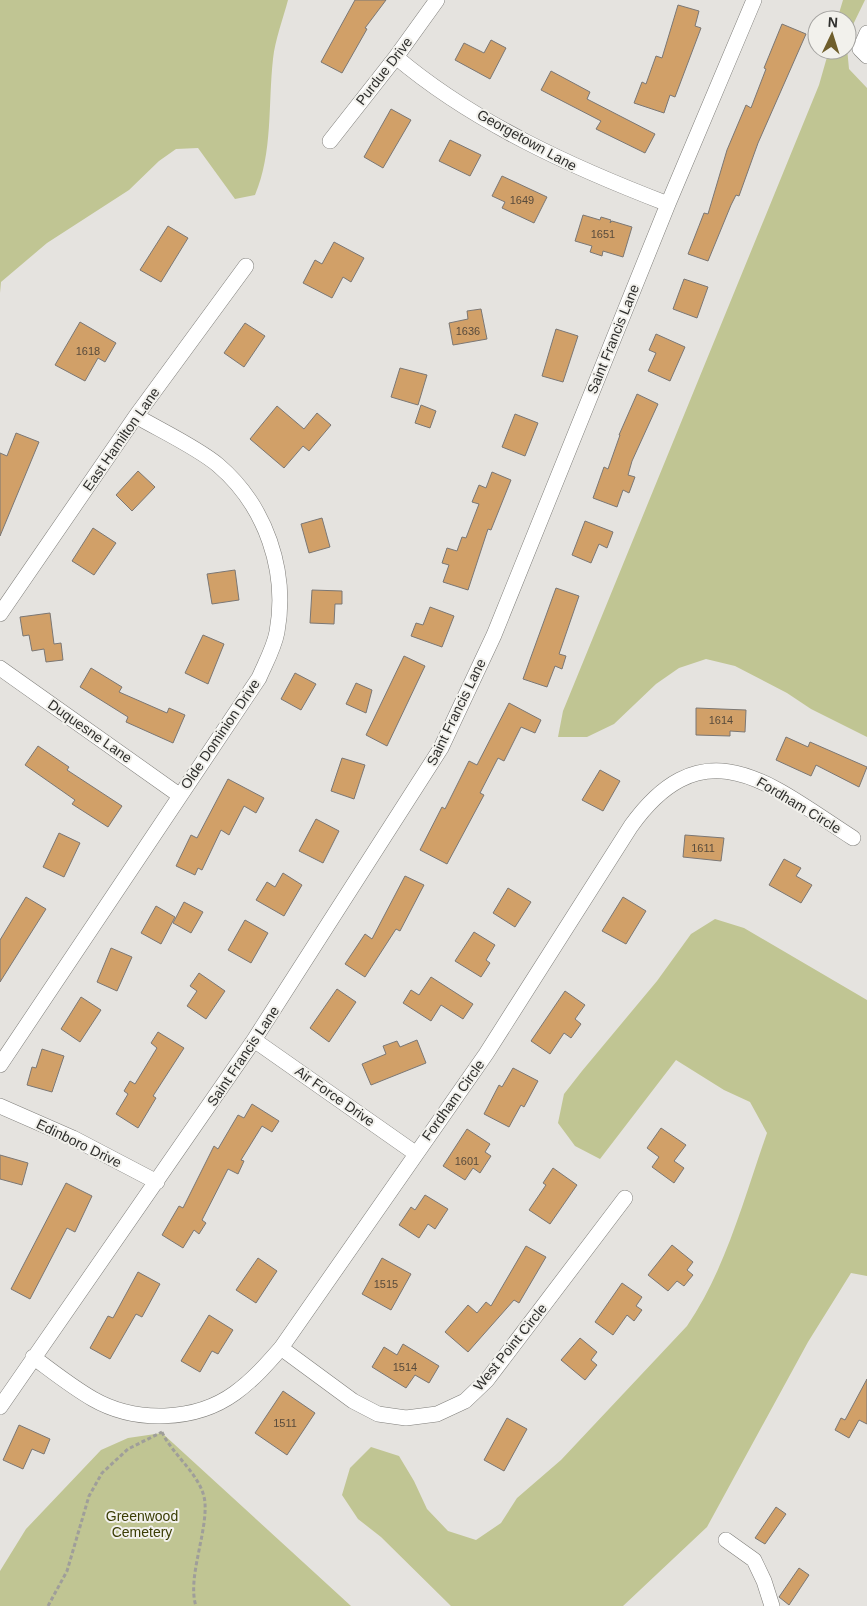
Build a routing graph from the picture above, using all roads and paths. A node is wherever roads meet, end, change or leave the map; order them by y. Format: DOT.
graph roads {
  1 [pos="437,0"];
  2 [pos="754,0"];
  3 [pos="867,32"];
  4 [pos="864,52"];
  5 [pos="396,57"];
  6 [pos="330,141"];
  7 [pos="668,204"];
  8 [pos="246,266"];
  9 [pos="136,416"];
  10 [pos="0,614"];
  11 [pos="0,668"];
  12 [pos="180,795"];
  13 [pos="853,838"];
  14 [pos="254,1040"];
  15 [pos="0,1065"];
  16 [pos="0,1106"];
  17 [pos="415,1153"];
  18 [pos="157,1182"];
  19 [pos="625,1198"];
  20 [pos="281,1348"];
  21 [pos="33,1358"];
  22 [pos="0,1407"];
  23 [pos="157,1417"];
  24 [pos="162,1432"];
  25 [pos="726,1540"];
  26 [pos="48,1606"];
  27 [pos="196,1606"];
  28 [pos="772,1606"];
  1 -- 5 [label="street, Purdue Drive"];
  2 -- 7 [label="street, Saint Francis Lane"];
  3 -- 4 [label="street"];
  5 -- 6 [label="street, Purdue Drive"];
  5 -- 7 [label="street, Georgetown Lane"];
  7 -- 14 [label="street, Saint Francis Lane"];
  8 -- 9 [label="street, East Hamilton Lane"];
  9 -- 10 [label="street, East Hamilton Lane"];
  9 -- 12 [label="street, Olde Dominion Drive"];
  11 -- 12 [label="street, Duquesne Lane"];
  12 -- 15 [label="street, Olde Dominion Drive"];
  13 -- 17 [label="street, Fordham Circle"];
  14 -- 17 [label="street, Air Force Drive"];
  14 -- 18 [label="street, Saint Francis Lane"];
  16 -- 18 [label="street, Edinboro Drive"];
  17 -- 20 [label="street, Fordham Circle"];
  18 -- 21 [label="street, Saint Francis Lane"];
  19 -- 20 [label="street, West Point Circle"];
  20 -- 23 [label="street, Fordham Circle"];
  21 -- 22 [label="street, Saint Francis Lane"];
  21 -- 23 [label="street, Fordham Circle"];
  23 -- 24 [label="path"];
  24 -- 26 [label="path"];
  24 -- 27 [label="path"];
  25 -- 28 [label="street"];
}
